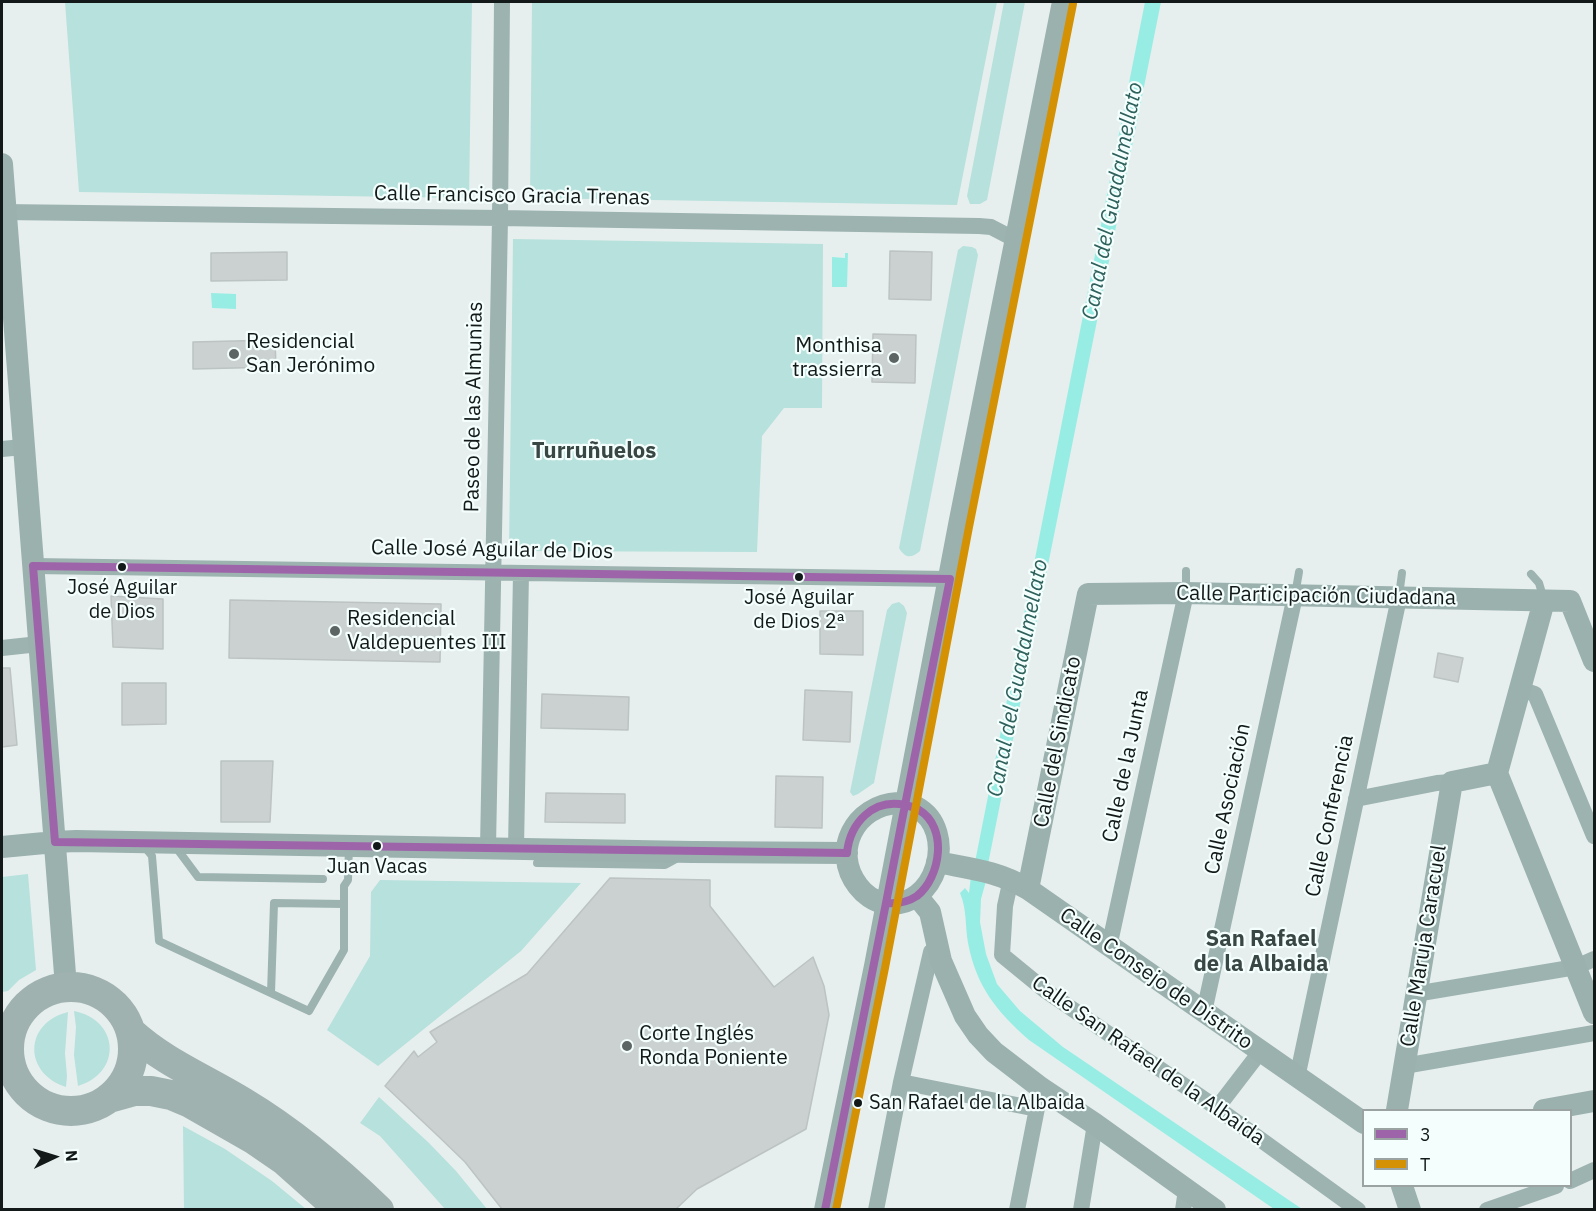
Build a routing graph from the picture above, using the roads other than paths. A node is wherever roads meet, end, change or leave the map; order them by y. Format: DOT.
graph roads {
  1 [pos="502,2"];
  2 [pos="1063,2"];
  3 [pos="2,164"];
  4 [pos="3,212"];
  5 [pos="500,218"];
  6 [pos="1016,240"];
  7 [pos="12,448"];
  8 [pos="33,566"];
  9 [pos="1299,572"];
  10 [pos="493,573"];
  11 [pos="521,573"];
  12 [pos="1402,573"];
  13 [pos="1531,574"];
  14 [pos="950,579"];
  15 [pos="1186,582"];
  16 [pos="1088,594"];
  17 [pos="1295,596"];
  18 [pos="1399,598"];
  19 [pos="1544,601"];
  20 [pos="39,644"];
  21 [pos="2,648"];
  22 [pos="1594,661"];
  23 [pos="1520,689"];
  24 [pos="1497,773"];
  25 [pos="1452,782"];
  26 [pos="1356,799"];
  27 [pos="906,804"];
  28 [pos="1594,836"];
  29 [pos="55,842"];
  30 [pos="140,843"];
  31 [pos="173,843"];
  32 [pos="350,845"];
  33 [pos="2,847"];
  34 [pos="488,847"];
  35 [pos="516,848"];
  36 [pos="692,852"];
  37 [pos="847,853"];
  38 [pos="937,862"];
  39 [pos="537,863"];
  40 [pos="323,879"];
  41 [pos="1010,880"];
  42 [pos="917,896"];
  43 [pos="886,903"];
  44 [pos="344,904"];
  45 [pos="1109,947"];
  46 [pos="939,950"];
  47 [pos="1585,963"];
  48 [pos="66,987"];
  49 [pos="272,993"];
  50 [pos="1415,994"];
  51 [pos="15,1010"];
  52 [pos="1204,1012"];
  53 [pos="1594,1013"];
  54 [pos="131,1032"];
  55 [pos="1594,1033"];
  56 [pos="1260,1052"];
  57 [pos="1404,1066"];
  58 [pos="8,1071"];
  59 [pos="1297,1078"];
  60 [pos="901,1082"];
  61 [pos="110,1098"];
  62 [pos="1039,1099"];
  63 [pos="1594,1101"];
  64 [pos="1217,1108"];
  65 [pos="1397,1109"];
  66 [pos="1550,1109"];
  67 [pos="1362,1122"];
  68 [pos="1095,1124"];
  69 [pos="1594,1170"];
  70 [pos="1572,1180"];
  71 [pos="1403,1187"];
  72 [pos="1551,1187"];
  73 [pos="1185,1200"];
  74 [pos="1494,1208"];
  75 [pos="340,1209"];
  76 [pos="379,1209"];
  77 [pos="825,1209"];
  78 [pos="876,1209"];
  79 [pos="1017,1209"];
  80 [pos="1081,1209"];
  81 [pos="1215,1209"];
  82 [pos="1358,1209"];
  83 [pos="1410,1209"];
  1 -- 5 [label="street, Paseo de las Almunias"];
  2 -- 6 [label="street"];
  3 -- 4 [label="street"];
  4 -- 5 [label="street, Calle Francisco Gracia Trenas"];
  4 -- 7 [label="street"];
  5 -- 6 [label="street, Calle Francisco Gracia Trenas"];
  5 -- 10 [label="street, Paseo de las Almunias"];
  6 -- 14 [label="street"];
  7 -- 8 [label="street"];
  8 -- 10 [label="street, Calle José Aguilar de Dios"];
  8 -- 20 [label="street"];
  9 -- 17 [label="lane"];
  10 -- 11 [label="street, Calle José Aguilar de Dios"];
  10 -- 34 [label="street, Paseo de las Almunias"];
  11 -- 14 [label="street, Calle José Aguilar de Dios"];
  11 -- 35 [label="street"];
  12 -- 18 [label="lane"];
  13 -- 19 [label="lane"];
  14 -- 27 [label="street"];
  15 -- 16 [label="street, Calle Participación Ciudadana"];
  15 -- 17 [label="street, Calle Participación Ciudadana"];
  15 -- 45 [label="street, Calle de la Junta"];
  16 -- 41 [label="street, Calle del Sindicato"];
  17 -- 18 [label="street, Calle Participación Ciudadana"];
  17 -- 52 [label="street, Calle Asociación"];
  18 -- 19 [label="street, Calle Participación Ciudadana"];
  18 -- 26 [label="street, Calle Conferencia"];
  19 -- 22 [label="street, Calle Participación Ciudadana"];
  19 -- 23 [label="street"];
  20 -- 21 [label="street"];
  20 -- 29 [label="street"];
  23 -- 24 [label="street"];
  23 -- 28 [label="street"];
  24 -- 25 [label="street"];
  24 -- 47 [label="street"];
  25 -- 26 [label="street"];
  25 -- 50 [label="street, Calle Maruja Caracuel"];
  26 -- 59 [label="street, Calle Conferencia"];
  27 -- 37 [label="street"];
  27 -- 38 [label="street"];
  27 -- 43 [label="street"];
  29 -- 30 [label="street"];
  29 -- 33 [label="street"];
  29 -- 48 [label="street"];
  30 -- 31 [label="street"];
  30 -- 49 [label="lane"];
  31 -- 32 [label="street"];
  31 -- 40 [label="lane"];
  32 -- 34 [label="street"];
  32 -- 44 [label="lane"];
  34 -- 35 [label="street"];
  35 -- 36 [label="street"];
  36 -- 37 [label="street"];
  36 -- 39 [label="lane"];
  37 -- 43 [label="street"];
  38 -- 41 [label="street, Calle Consejo de Distrito"];
  38 -- 42 [label="street"];
  41 -- 45 [label="street, Calle Consejo de Distrito"];
  41 -- 64 [label="street, Calle San Rafael de la Albaida"];
  42 -- 43 [label="street"];
  42 -- 46 [label="street"];
  43 -- 77 [label="street"];
  44 -- 49 [label="lane"];
  44 -- 49 [label="lane"];
  45 -- 52 [label="street, Calle Consejo de Distrito"];
  46 -- 60 [label="street"];
  46 -- 62 [label="street"];
  47 -- 50 [label="street"];
  47 -- 53 [label="street"];
  48 -- 51 [label="highway"];
  48 -- 54 [label="highway"];
  50 -- 57 [label="street, Calle Maruja Caracuel"];
  51 -- 58 [label="highway"];
  52 -- 56 [label="street, Calle Consejo de Distrito"];
  54 -- 61 [label="highway"];
  54 -- 76 [label="highway"];
  55 -- 57 [label="street"];
  56 -- 59 [label="street, Calle Consejo de Distrito"];
  56 -- 64 [label="street"];
  57 -- 65 [label="street, Calle Maruja Caracuel"];
  58 -- 61 [label="highway"];
  59 -- 67 [label="street, Calle Consejo de Distrito"];
  60 -- 62 [label="street"];
  60 -- 78 [label="street"];
  61 -- 75 [label="highway"];
  62 -- 68 [label="street"];
  62 -- 79 [label="street"];
  63 -- 66 [label="street"];
  64 -- 82 [label="street, Calle San Rafael de la Albaida"];
  68 -- 73 [label="street"];
  68 -- 80 [label="street"];
  69 -- 70 [label="street"];
  71 -- 83 [label="street"];
  72 -- 74 [label="street"];
  73 -- 81 [label="street"];
}
